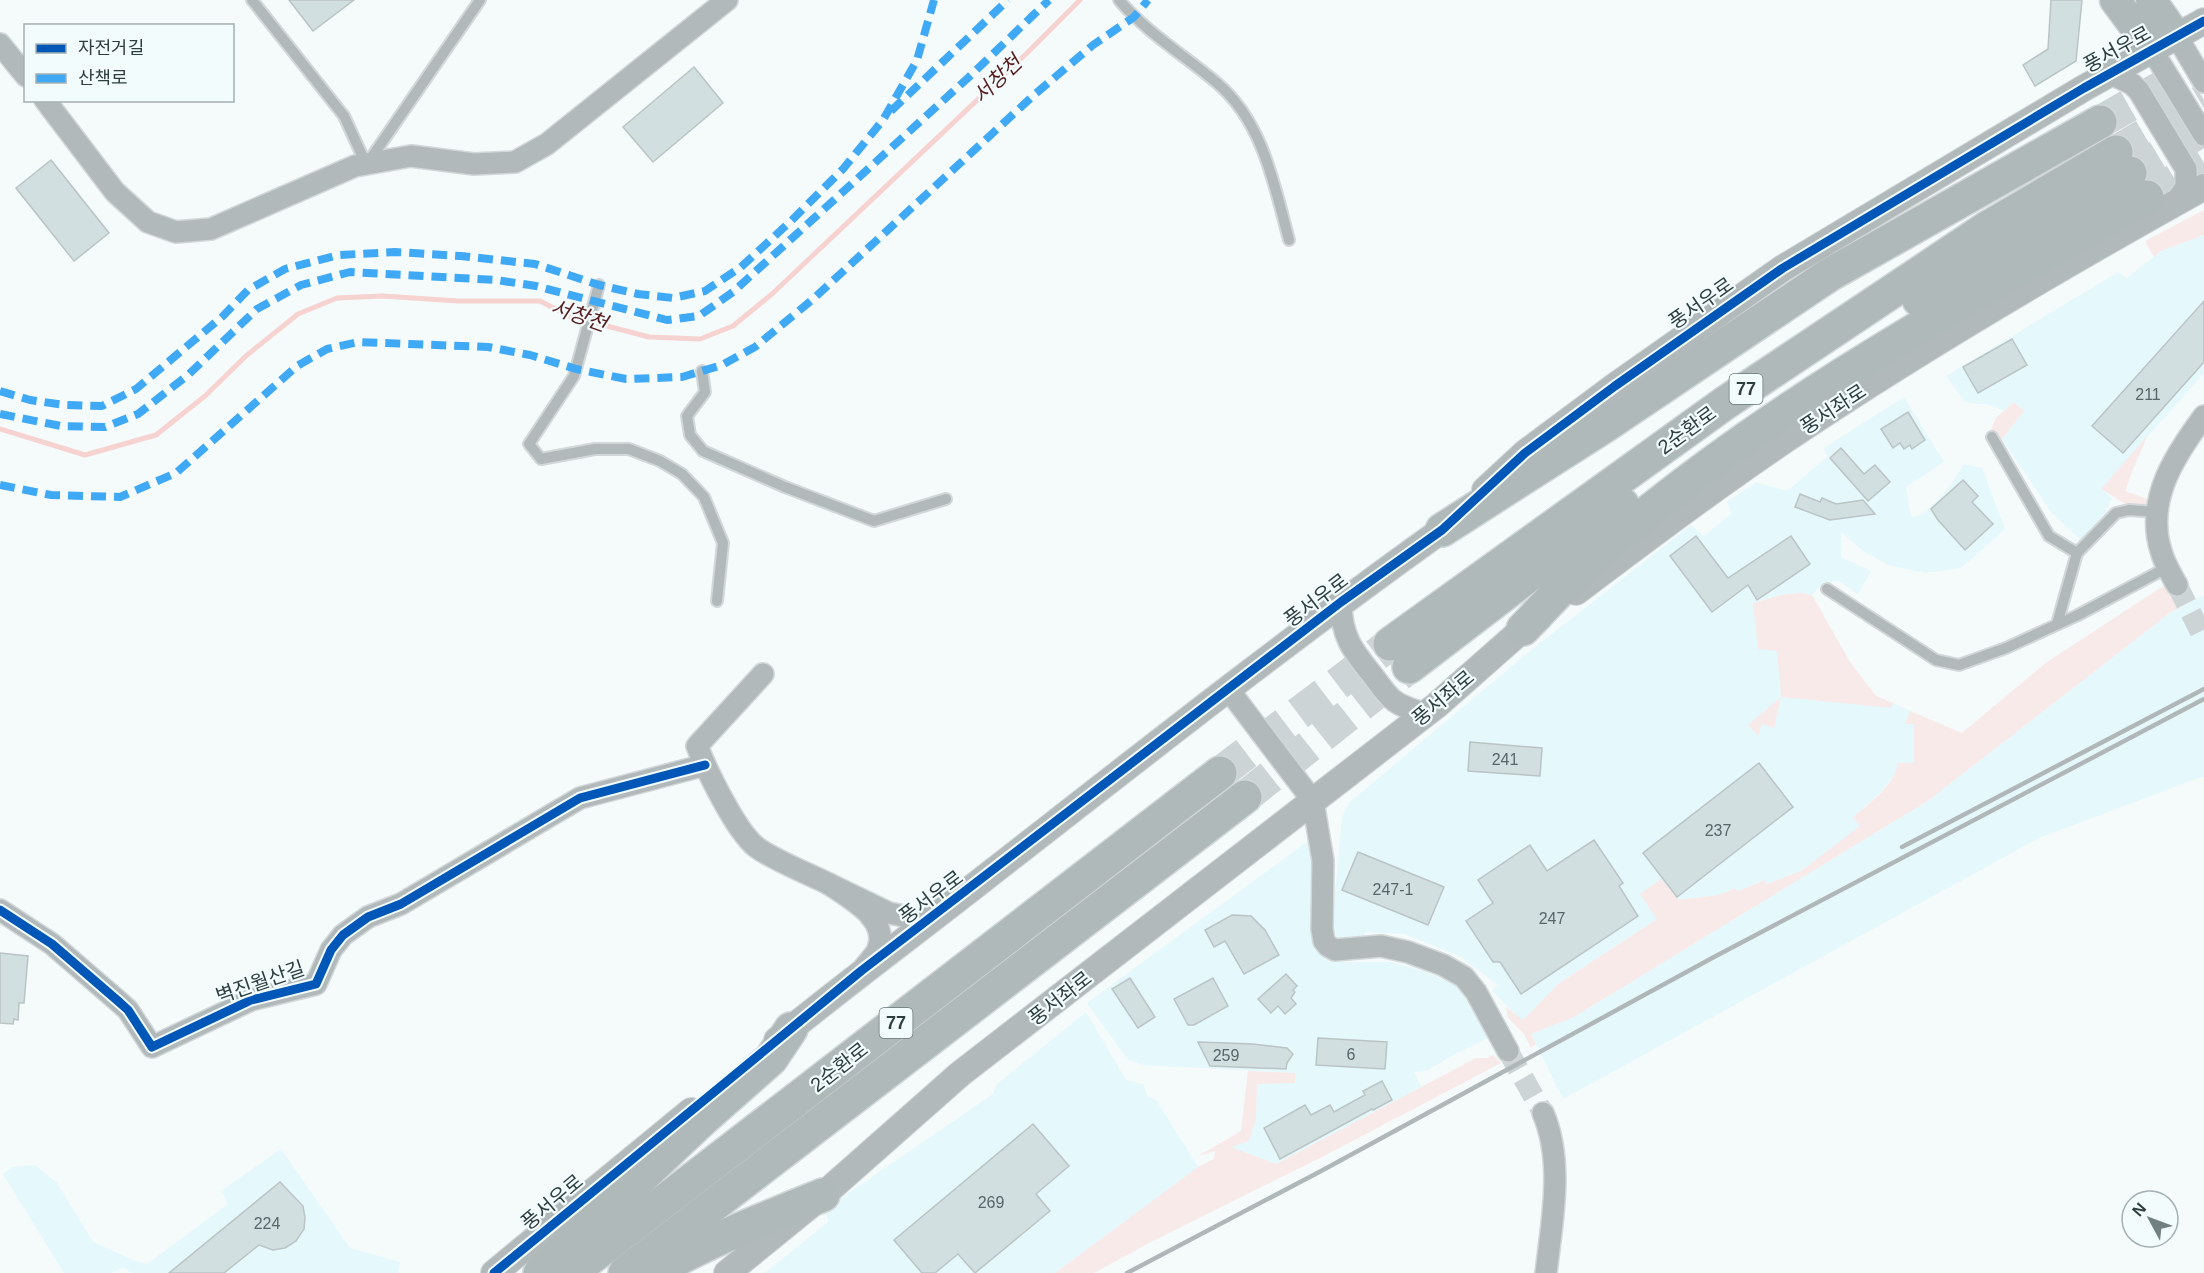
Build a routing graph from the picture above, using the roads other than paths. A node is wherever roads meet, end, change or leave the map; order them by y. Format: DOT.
graph roads {
  1 [pos="252,0"];
  2 [pos="480,0"];
  3 [pos="727,0"];
  4 [pos="1119,0"];
  5 [pos="2115,0"];
  6 [pos="2151,0"];
  7 [pos="2204,21"];
  8 [pos="0,44"];
  9 [pos="2164,44"];
  10 [pos="24,74"];
  11 [pos="2111,74"];
  12 [pos="2204,82"];
  13 [pos="47,102"];
  14 [pos="2100,122"];
  15 [pos="2204,135"];
  16 [pos="366,164"];
  17 [pos="2142,181"];
  18 [pos="2204,187"];
  19 [pos="1289,240"];
  20 [pos="599,285"];
  21 [pos="702,371"];
  22 [pos="2204,416"];
  23 [pos="1992,437"];
  24 [pos="946,499"];
  25 [pos="2156,512"];
  26 [pos="1442,530"];
  27 [pos="2076,553"];
  28 [pos="2172,576"];
  29 [pos="1827,589"];
  30 [pos="717,601"];
  31 [pos="1341,602"];
  32 [pos="2057,624"];
  33 [pos="1523,629"];
  34 [pos="1399,655"];
  35 [pos="763,674"];
  36 [pos="1228,689"];
  37 [pos="1426,714"];
  38 [pos="705,765"];
  39 [pos="1220,773"];
  40 [pos="1245,797"];
  41 [pos="1313,801"];
  42 [pos="829,884"];
  43 [pos="0,910"];
  44 [pos="929,921"];
  45 [pos="861,971"];
  46 [pos="791,1029"];
  47 [pos="1508,1051"];
  48 [pos="1543,1113"];
  49 [pos="823,1195"];
  50 [pos="494,1273"];
  51 [pos="540,1273"];
  52 [pos="571,1273"];
  53 [pos="625,1273"];
  54 [pos="652,1273"];
  55 [pos="727,1273"];
  56 [pos="1546,1273"];
  1 -- 16 [label="lane"];
  2 -- 16 [label="lane"];
  3 -- 16 [label="street"];
  4 -- 19 [label="lane"];
  5 -- 9 [label="main road"];
  6 -- 9 [label="main road"];
  7 -- 9 [label="street, 풍서우로"];
  8 -- 10 [label="street"];
  9 -- 11 [label="street, 풍서우로"];
  9 -- 12 [label="street"];
  9 -- 15 [label="street"];
  11 -- 17 [label="street"];
  11 -- 26 [label="street, 풍서우로"];
  13 -- 16 [label="street"];
  14 -- 26 [label="highway"];
  17 -- 18 [label="street"];
  17 -- 33 [label="highway"];
  17 -- 34 [label="highway, 2순환로 / 77"];
  20 -- 30 [label="lane"];
  21 -- 24 [label="lane"];
  22 -- 25 [label="street"];
  23 -- 27 [label="lane"];
  25 -- 27 [label="lane"];
  25 -- 28 [label="street"];
  26 -- 31 [label="street, 풍서우로"];
  27 -- 32 [label="lane"];
  28 -- 32 [label="lane"];
  29 -- 32 [label="lane"];
  31 -- 36 [label="street, 풍서우로"];
  31 -- 37 [label="street"];
  33 -- 37 [label="street, 풍서좌로"];
  35 -- 38 [label="street"];
  36 -- 41 [label="street"];
  36 -- 44 [label="street, 풍서우로"];
  37 -- 41 [label="street, 풍서좌로"];
  38 -- 42 [label="street"];
  38 -- 43 [label="street, 벽진월산길"];
  39 -- 52 [label="highway, 2순환로 / 77"];
  40 -- 53 [label="highway, 2순환로 / 77"];
  41 -- 47 [label="street"];
  41 -- 49 [label="street, 풍서좌로"];
  42 -- 44 [label="street"];
  42 -- 45 [label="street"];
  44 -- 45 [label="street, 풍서우로"];
  45 -- 46 [label="street, 풍서우로"];
  46 -- 50 [label="street, 풍서우로"];
  46 -- 51 [label="highway"];
  48 -- 56 [label="street"];
  49 -- 54 [label="highway"];
  49 -- 55 [label="street, 풍서좌로"];
}
